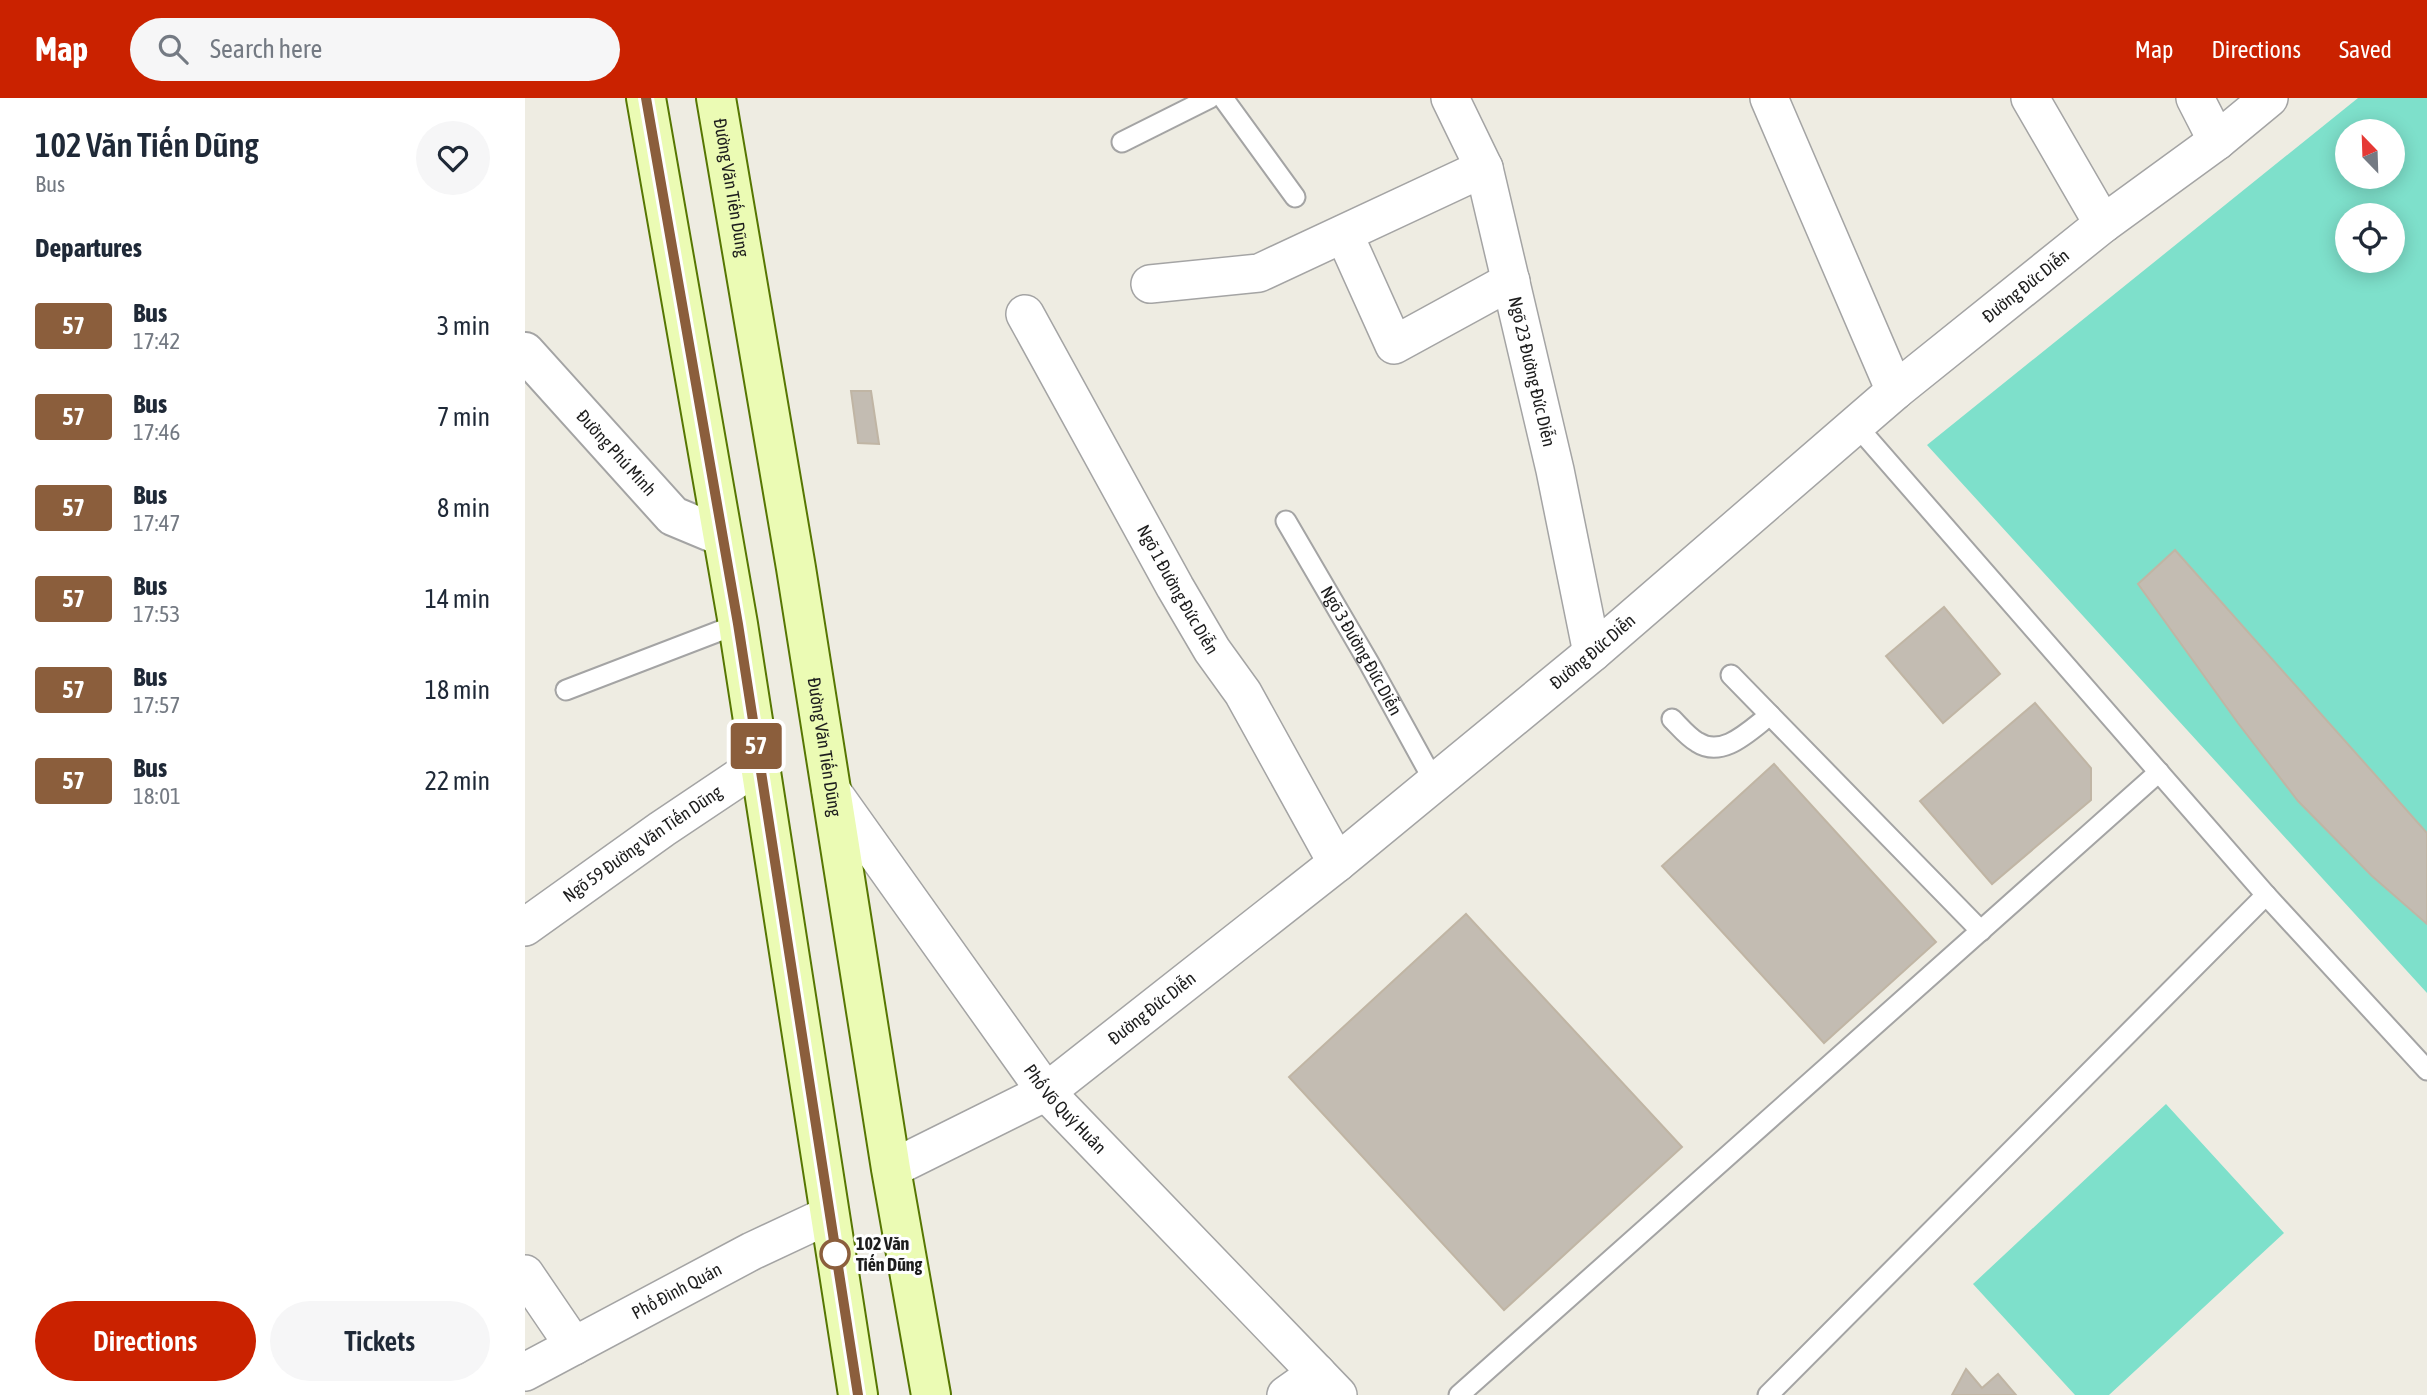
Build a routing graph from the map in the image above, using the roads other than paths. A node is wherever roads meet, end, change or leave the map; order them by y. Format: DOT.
graph roads {
  1 [pos="646,98"];
  2 [pos="716,98"];
  3 [pos="1210,98"];
  4 [pos="1223,98"];
  5 [pos="1450,98"];
  6 [pos="1769,98"];
  7 [pos="2030,98"];
  8 [pos="2195,98"];
  9 [pos="2269,98"];
  10 [pos="2217,141"];
  11 [pos="1122,142"];
  12 [pos="1484,168"];
  13 [pos="1295,197"];
  14 [pos="2103,224"];
  15 [pos="1344,234"];
  16 [pos="1511,281"];
  17 [pos="1150,284"];
  18 [pos="1025,314"];
  19 [pos="525,352"];
  20 [pos="1895,391"];
  21 [pos="1856,425"];
  22 [pos="1286,521"];
  23 [pos="721,536"];
  24 [pos="738,624"];
  25 [pos="1593,653"];
  26 [pos="1731,675"];
  27 [pos="566,690"];
  28 [pos="1770,715"];
  29 [pos="1672,719"];
  30 [pos="759,764"];
  31 [pos="2159,772"];
  32 [pos="1435,783"];
  33 [pos="831,790"];
  34 [pos="1337,863"];
  35 [pos="2266,895"];
  36 [pos="525,927"];
  37 [pos="1981,930"];
  38 [pos="2427,1070"];
  39 [pos="1046,1092"];
  40 [pos="891,1169"];
  41 [pos="829,1215"];
  42 [pos="525,1273"];
  43 [pos="574,1346"];
  44 [pos="525,1372"];
  45 [pos="1327,1384"];
  46 [pos="858,1395"];
  47 [pos="931,1395"];
  48 [pos="1286,1395"];
  49 [pos="1459,1395"];
  50 [pos="1768,1395"];
  1 -- 23 [label="main road"];
  2 -- 33 [label="main road, Đường Văn Tiến Dũng"];
  3 -- 11 [label="lane"];
  4 -- 13 [label="lane"];
  5 -- 12 [label="street, Ngõ 23 Đường Đức Diễn"];
  6 -- 20 [label="street"];
  7 -- 14 [label="street"];
  8 -- 10 [label="street"];
  9 -- 10 [label="street, Đường Đức Diễn"];
  10 -- 14 [label="street, Đường Đức Diễn"];
  12 -- 15 [label="street"];
  12 -- 16 [label="street, Ngõ 23 Đường Đức Diễn"];
  14 -- 20 [label="street, Đường Đức Diễn"];
  15 -- 16 [label="street"];
  15 -- 17 [label="street"];
  16 -- 25 [label="street, Ngõ 23 Đường Đức Diễn"];
  18 -- 34 [label="street, Ngõ 1 Đường Đức Diễn"];
  19 -- 23 [label="street, Đường Phú Minh"];
  20 -- 21 [label="street, Đường Đức Diễn"];
  21 -- 25 [label="street, Đường Đức Diễn"];
  21 -- 31 [label="lane"];
  22 -- 32 [label="lane, Ngõ 3 Đường Đức Diễn"];
  23 -- 24 [label="main road"];
  24 -- 27 [label="lane"];
  24 -- 30 [label="main road"];
  25 -- 32 [label="street, Đường Đức Diễn"];
  26 -- 28 [label="lane"];
  28 -- 29 [label="lane"];
  28 -- 37 [label="lane"];
  30 -- 36 [label="street, Ngõ 59 Đường Văn Tiến Dũng"];
  30 -- 41 [label="main road"];
  31 -- 35 [label="lane"];
  31 -- 37 [label="lane"];
  32 -- 34 [label="street, Đường Đức Diễn"];
  33 -- 39 [label="street, Phố Võ Quý Huân"];
  33 -- 40 [label="main road, Đường Văn Tiến Dũng"];
  34 -- 39 [label="street, Đường Đức Diễn"];
  35 -- 38 [label="lane"];
  35 -- 50 [label="lane"];
  37 -- 49 [label="lane"];
  39 -- 40 [label="street, Đường Đức Diễn"];
  39 -- 45 [label="street, Phố Võ Quý Huân"];
  40 -- 47 [label="main road, Đường Văn Tiến Dũng"];
  41 -- 43 [label="street, Phố Đình Quán"];
  41 -- 46 [label="main road"];
  42 -- 43 [label="street"];
  43 -- 44 [label="street, Phố Đình Quán"];
  45 -- 48 [label="street"];
}
